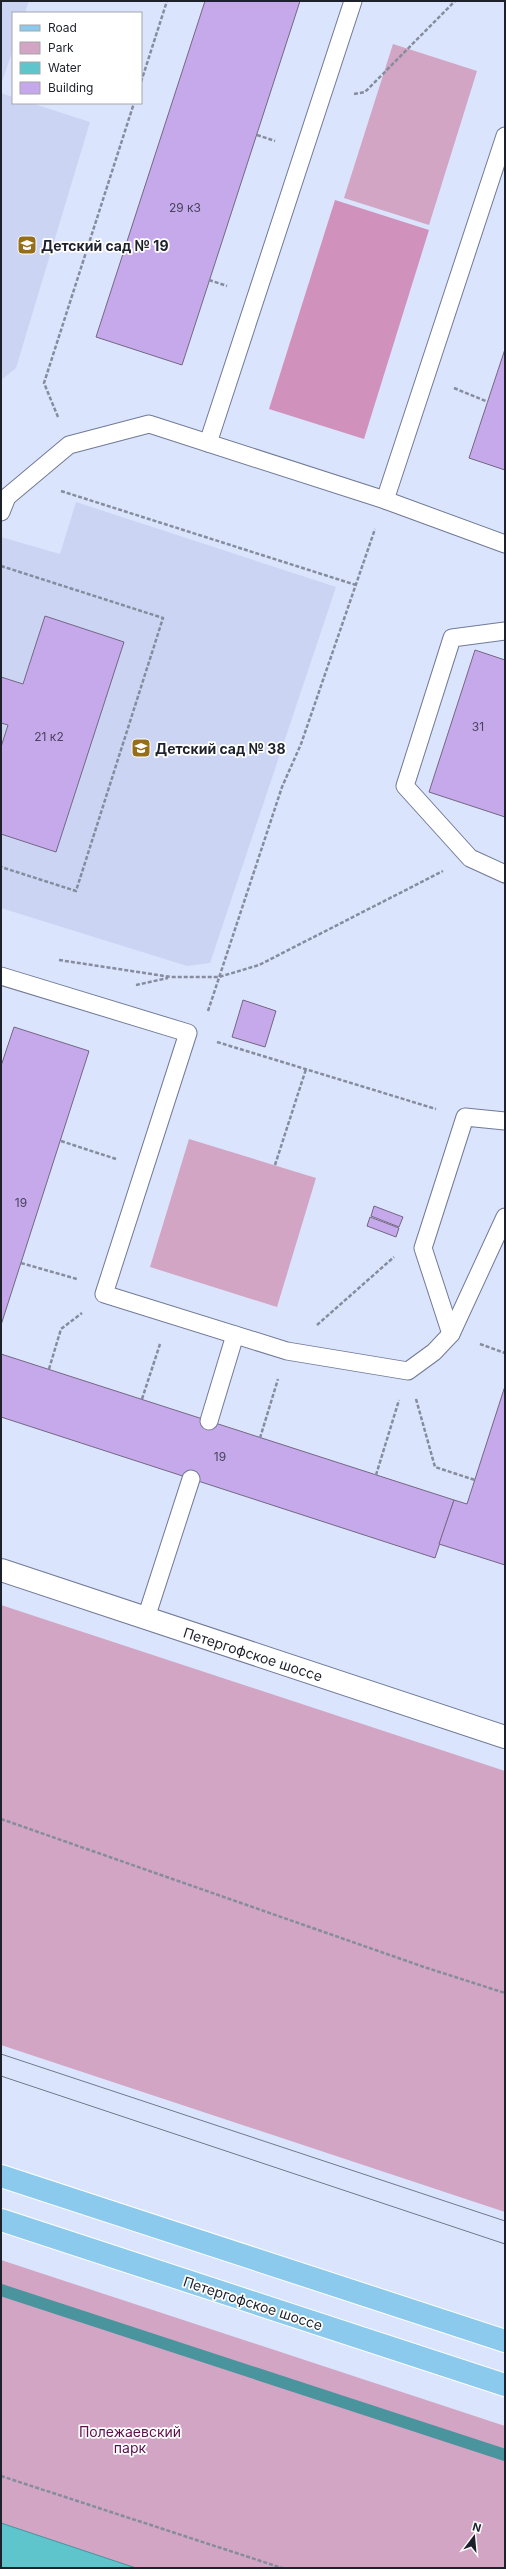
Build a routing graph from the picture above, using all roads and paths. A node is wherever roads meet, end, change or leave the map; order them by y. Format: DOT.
graph roads {
  1 [pos="167,1"];
  2 [pos="353,1"];
  3 [pos="455,1"];
  4 [pos="142,79"];
  5 [pos="320,100"];
  6 [pos="134,104"];
  7 [pos="505,136"];
  8 [pos="426,376"];
  9 [pos="488,402"];
  10 [pos="208,443"];
  11 [pos="69,445"];
  12 [pos="27,480"];
  13 [pos="385,500"];
  14 [pos="1,512"];
  15 [pos="505,544"];
  16 [pos="1,566"];
  17 [pos="356,585"];
  18 [pos="505,631"];
  19 [pos="470,858"];
  20 [pos="1,867"];
  21 [pos="505,874"];
  22 [pos="56,960"];
  23 [pos="1,976"];
  24 [pos="219,977"];
  25 [pos="214,1042"];
  26 [pos="306,1069"];
  27 [pos="465,1117"];
  28 [pos="505,1121"];
  29 [pos="60,1141"];
  30 [pos="275,1165"];
  31 [pos="145,1169"];
  32 [pos="505,1217"];
  33 [pos="423,1248"];
  34 [pos="21,1263"];
  35 [pos="105,1291"];
  36 [pos="170,1315"];
  37 [pos="451,1334"];
  38 [pos="235,1335"];
  39 [pos="287,1351"];
  40 [pos="49,1369"];
  41 [pos="408,1371"];
  42 [pos="142,1400"];
  43 [pos="209,1421"];
  44 [pos="260,1438"];
  45 [pos="376,1475"];
  46 [pos="191,1479"];
  47 [pos="475,1480"];
  48 [pos="1,1570"];
  49 [pos="146,1618"];
  50 [pos="505,1737"];
  51 [pos="1,1820"];
  52 [pos="505,1993"];
  53 [pos="1,2176"];
  54 [pos="1,2220"];
  55 [pos="505,2341"];
  56 [pos="505,2385"];
  57 [pos="1,2476"];
  58 [pos="282,2568"];
  1 -- 4 [label="path"];
  2 -- 5 [label="lane"];
  3 -- 5 [label="path"];
  5 -- 10 [label="lane"];
  6 -- 11 [label="path"];
  7 -- 8 [label="lane"];
  8 -- 9 [label="path"];
  8 -- 13 [label="lane"];
  10 -- 11 [label="lane"];
  10 -- 13 [label="lane"];
  11 -- 12 [label="lane"];
  12 -- 14 [label="lane"];
  12 -- 17 [label="path"];
  13 -- 15 [label="lane"];
  13 -- 17 [label="path"];
  16 -- 20 [label="path"];
  17 -- 24 [label="path"];
  18 -- 19 [label="lane"];
  19 -- 21 [label="lane"];
  19 -- 24 [label="path"];
  22 -- 24 [label="path"];
  23 -- 31 [label="lane"];
  25 -- 26 [label="path"];
  26 -- 27 [label="path"];
  26 -- 30 [label="path"];
  27 -- 28 [label="lane"];
  27 -- 33 [label="lane"];
  29 -- 31 [label="path"];
  31 -- 35 [label="lane"];
  32 -- 37 [label="lane"];
  33 -- 37 [label="lane"];
  33 -- 39 [label="path"];
  34 -- 35 [label="path"];
  35 -- 36 [label="lane"];
  35 -- 40 [label="path"];
  36 -- 38 [label="lane"];
  36 -- 42 [label="path"];
  37 -- 41 [label="lane"];
  38 -- 39 [label="lane"];
  38 -- 43 [label="lane"];
  39 -- 41 [label="lane"];
  39 -- 44 [label="path"];
  41 -- 45 [label="path"];
  41 -- 47 [label="path"];
  46 -- 49 [label="lane"];
  48 -- 49 [label="street, Петергофское шоссе"];
  49 -- 50 [label="street, Петергофское шоссе"];
  51 -- 52 [label="path"];
  53 -- 55 [label="main road"];
  54 -- 56 [label="main road, Петергофское шоссе"];
  57 -- 58 [label="path"];
}
